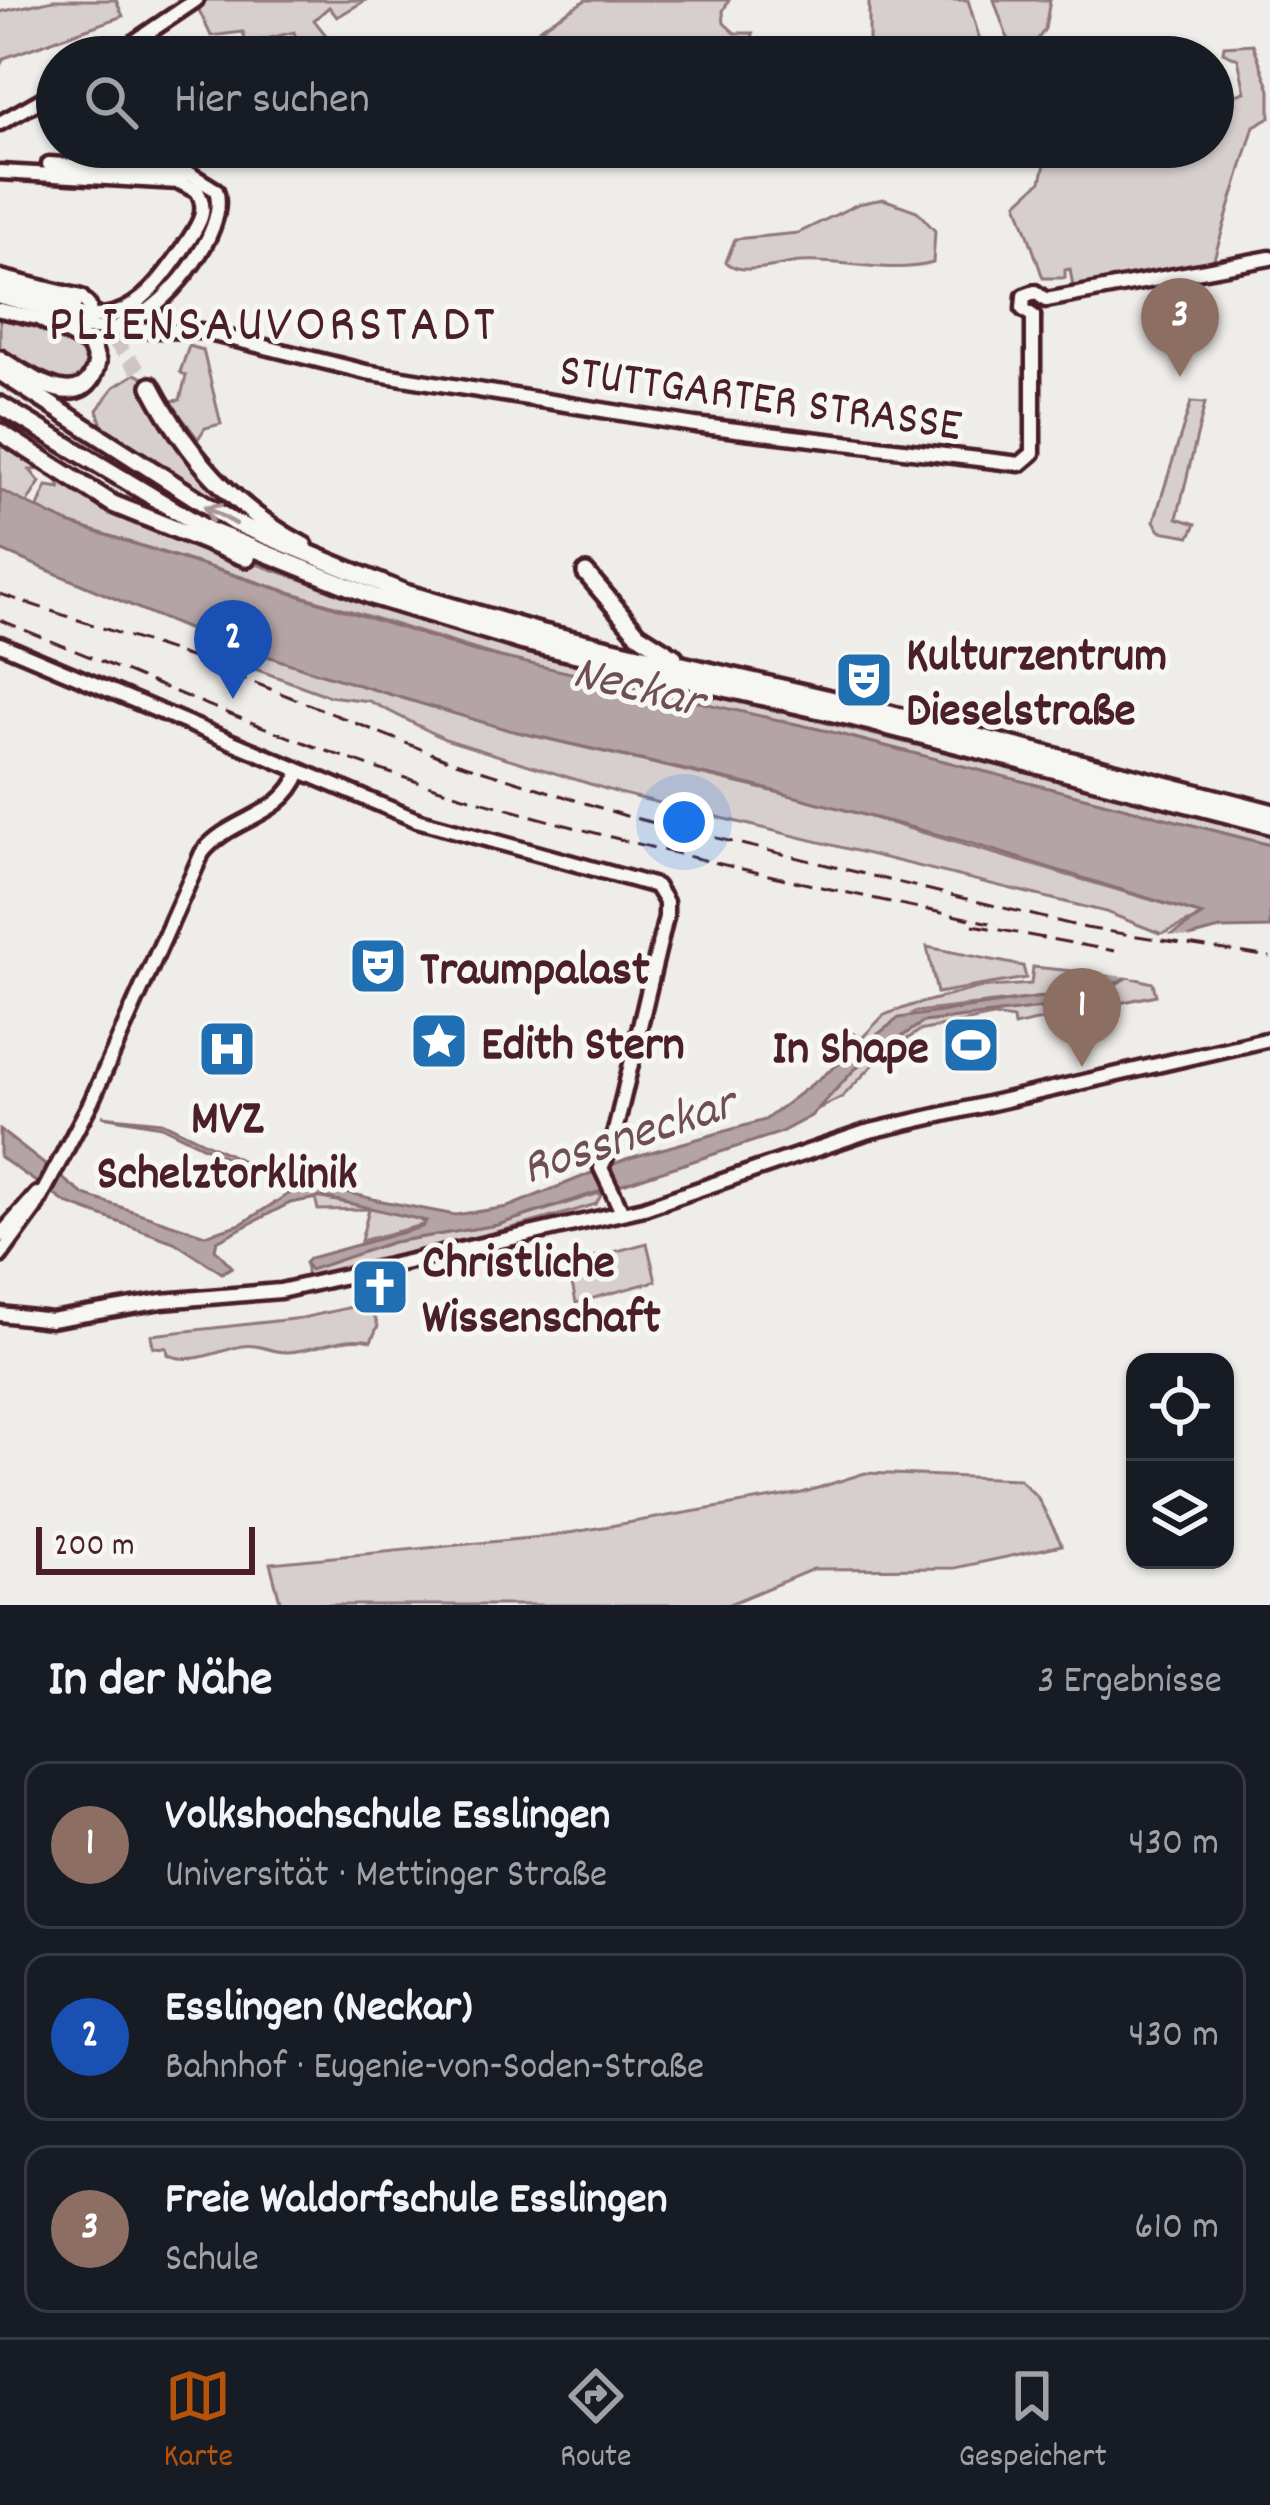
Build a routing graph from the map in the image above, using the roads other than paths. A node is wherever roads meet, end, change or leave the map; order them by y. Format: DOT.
graph roads {
  1 [pos="196,0"];
  2 [pos="143,36"];
  3 [pos="36,103"];
  4 [pos="0,123"];
  5 [pos="36,164"];
  6 [pos="111,168"];
  7 [pos="0,170"];
  8 [pos="1270,258"];
  9 [pos="0,281"];
  10 [pos="163,291"];
  11 [pos="0,297"];
  12 [pos="1046,300"];
  13 [pos="73,304"];
  14 [pos="0,310"];
  15 [pos="120,314"];
  16 [pos="147,315"];
  17 [pos="1033,316"];
  18 [pos="44,320"];
  19 [pos="178,323"];
  20 [pos="92,324"];
  21 [pos="161,328"];
  22 [pos="201,332"];
  23 [pos="0,359"];
  24 [pos="0,372"];
  25 [pos="151,386"];
  26 [pos="0,406"];
  27 [pos="0,432"];
  28 [pos="586,573"];
  29 [pos="405,593"];
  30 [pos="376,597"];
  31 [pos="0,644"];
  32 [pos="704,670"];
  33 [pos="300,772"];
  34 [pos="1270,812"];
  35 [pos="1270,825"];
  36 [pos="1270,1039"];
  37 [pos="39,1191"];
  38 [pos="614,1191"];
  39 [pos="622,1212"];
  40 [pos="595,1219"];
  41 [pos="0,1237"];
  42 [pos="0,1256"];
  43 [pos="4,1314"];
  1 -- 2 [label="main road"];
  3 -- 4 [label="main road"];
  5 -- 7 [label="main road"];
  6 -- 10 [label="main road"];
  7 -- 10 [label="main road"];
  8 -- 12 [label="main road"];
  9 -- 13 [label="highway"];
  9 -- 20 [label="main road"];
  10 -- 15 [label="main road"];
  10 -- 16 [label="main road"];
  10 -- 19 [label="main road"];
  11 -- 20 [label="main road"];
  12 -- 17 [label="main road"];
  12 -- 17 [label="main road"];
  14 -- 18 [label="main road"];
  15 -- 16 [label="main road, STUTTGARTER STRASSE"];
  15 -- 20 [label="main road, STUTTGARTER STRASSE"];
  16 -- 19 [label="main road, STUTTGARTER STRASSE"];
  16 -- 20 [label="main road"];
  16 -- 21 [label="main road"];
  17 -- 22 [label="main road, STUTTGARTER STRASSE"];
  18 -- 20 [label="main road"];
  18 -- 23 [label="highway"];
  19 -- 22 [label="main road, STUTTGARTER STRASSE"];
  20 -- 21 [label="main road, STUTTGARTER STRASSE"];
  21 -- 22 [label="main road, STUTTGARTER STRASSE"];
  29 -- 24 [label="highway, one-way"];
  25 -- 29 [label="highway"];
  26 -- 30 [label="highway"];
  27 -- 30 [label="highway"];
  28 -- 32 [label="highway"];
  29 -- 32 [label="highway"];
  30 -- 35 [label="highway"];
  31 -- 33 [label="main road"];
  32 -- 34 [label="highway"];
  33 -- 37 [label="main road"];
  33 -- 38 [label="main road"];
  36 -- 39 [label="main road"];
  37 -- 41 [label="main road"];
  37 -- 42 [label="main road"];
  38 -- 39 [label="main road"];
  38 -- 40 [label="main road"];
  39 -- 40 [label="main road"];
  40 -- 43 [label="main road"];
}
